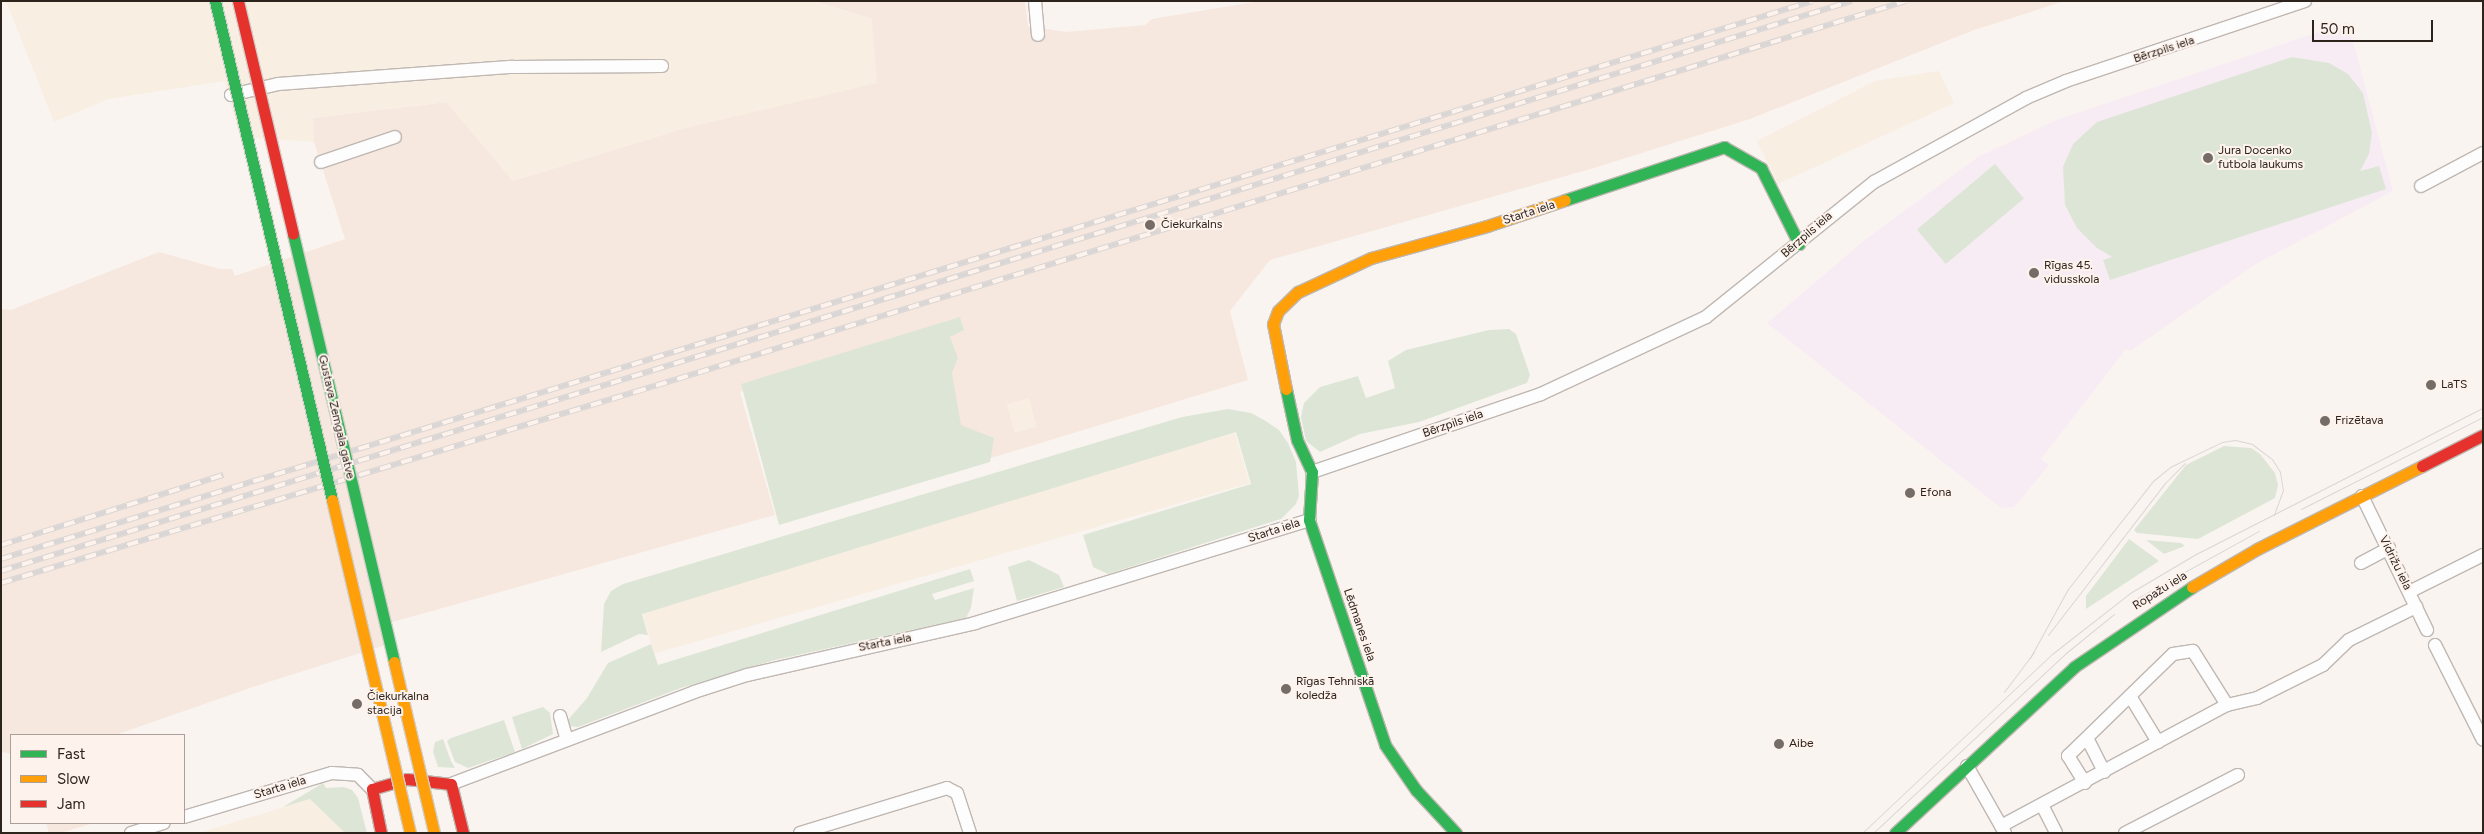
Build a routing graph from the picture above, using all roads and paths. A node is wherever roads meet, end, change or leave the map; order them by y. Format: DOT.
graph roads {
  1 [pos="215,1"];
  2 [pos="238,1"];
  3 [pos="1035,1"];
  4 [pos="2305,1"];
  5 [pos="1038,35"];
  6 [pos="662,66"];
  7 [pos="228,95"];
  8 [pos="395,137"];
  9 [pos="2483,153"];
  10 [pos="321,162"];
  11 [pos="2421,186"];
  12 [pos="1799,244"];
  13 [pos="2483,435"];
  14 [pos="1312,472"];
  15 [pos="2362,496"];
  16 [pos="1309,520"];
  17 [pos="2388,548"];
  18 [pos="2483,555"];
  19 [pos="2361,563"];
  20 [pos="2409,592"];
  21 [pos="2416,607"];
  22 [pos="2427,630"];
  23 [pos="2435,645"];
  24 [pos="2130,696"];
  25 [pos="2227,705"];
  26 [pos="560,716"];
  27 [pos="2086,738"];
  28 [pos="567,740"];
  29 [pos="2483,740"];
  30 [pos="2158,742"];
  31 [pos="1967,766"];
  32 [pos="2104,772"];
  33 [pos="2238,775"];
  34 [pos="2085,783"];
  35 [pos="451,784"];
  36 [pos="372,789"];
  37 [pos="2042,805"];
  38 [pos="185,817"];
  39 [pos="161,824"];
  40 [pos="2003,830"];
  41 [pos="131,833"];
  42 [pos="381,833"];
  43 [pos="410,833"];
  44 [pos="434,833"];
  45 [pos="463,833"];
  46 [pos="800,833"];
  47 [pos="970,833"];
  48 [pos="1456,833"];
  49 [pos="1894,833"];
  50 [pos="2056,833"];
  51 [pos="2125,833"];
  1 -- 43 [label="street, Gustava Zemgala gatve, bridge"];
  2 -- 44 [label="street, Gustava Zemgala gatve, bridge"];
  3 -- 5 [label="street"];
  4 -- 12 [label="street, Bērzpils iela"];
  6 -- 7 [label="street"];
  8 -- 10 [label="street"];
  9 -- 11 [label="street"];
  12 -- 14 [label="street, Bērzpils iela"];
  12 -- 14 [label="street, Starta iela"];
  13 -- 15 [label="street, Ropažu iela"];
  14 -- 16 [label="street, Starta iela"];
  15 -- 17 [label="street, Vidrižu iela"];
  15 -- 31 [label="street, Ropažu iela"];
  16 -- 28 [label="street, Starta iela"];
  16 -- 48 [label="street, Lēdmanes iela"];
  17 -- 19 [label="street"];
  17 -- 20 [label="street, Vidrižu iela"];
  18 -- 20 [label="street"];
  20 -- 21 [label="street, Vidrižu iela"];
  21 -- 22 [label="street, Vidrižu iela"];
  21 -- 25 [label="street"];
  23 -- 29 [label="street"];
  24 -- 25 [label="street"];
  24 -- 27 [label="street"];
  24 -- 30 [label="street"];
  25 -- 30 [label="street"];
  26 -- 28 [label="street"];
  27 -- 32 [label="street"];
  27 -- 34 [label="street"];
  28 -- 35 [label="street, Starta iela"];
  30 -- 32 [label="street"];
  31 -- 40 [label="street"];
  31 -- 49 [label="street, Ropažu iela"];
  32 -- 34 [label="street"];
  33 -- 51 [label="street"];
  34 -- 37 [label="street"];
  35 -- 36 [label="street"];
  35 -- 45 [label="street"];
  36 -- 38 [label="street, Starta iela"];
  36 -- 42 [label="street"];
  37 -- 40 [label="street"];
  37 -- 50 [label="street"];
  39 -- 41 [label="street"];
  46 -- 47 [label="street"];
}
